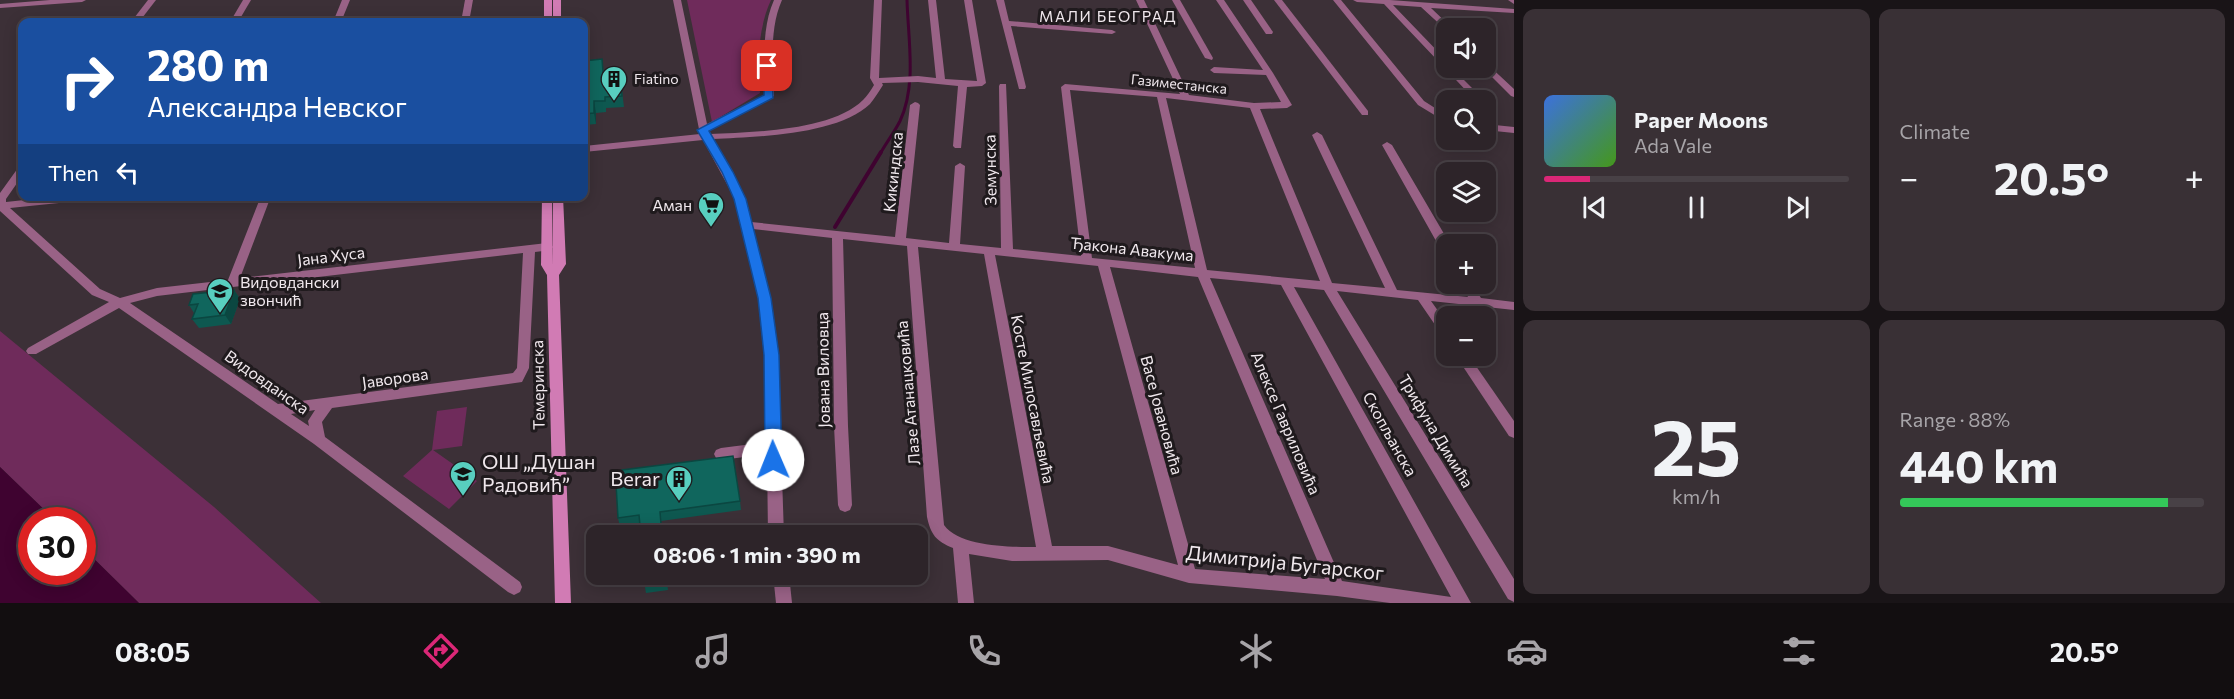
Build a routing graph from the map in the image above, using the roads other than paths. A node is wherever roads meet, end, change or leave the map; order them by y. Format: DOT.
graph roads {
  1 [pos="82,0"];
  2 [pos="152,0"];
  3 [pos="247,0"];
  4 [pos="346,0"];
  5 [pos="469,0"];
  6 [pos="548,0"];
  7 [pos="557,0"];
  8 [pos="677,0"];
  9 [pos="778,0"];
  10 [pos="878,0"];
  11 [pos="932,0"];
  12 [pos="968,0"];
  13 [pos="1000,0"];
  14 [pos="1140,0"];
  15 [pos="1176,0"];
  16 [pos="1220,0"];
  17 [pos="1247,0"];
  18 [pos="1278,0"];
  19 [pos="1337,0"];
  20 [pos="1357,0"];
  21 [pos="1463,0"];
  22 [pos="1380,1"];
  23 [pos="1435,3"];
  24 [pos="1424,5"];
  25 [pos="0,6"];
  26 [pos="1469,8"];
  27 [pos="1514,11"];
  28 [pos="138,18"];
  29 [pos="236,18"];
  30 [pos="339,18"];
  31 [pos="466,18"];
  32 [pos="548,18"];
  33 [pos="557,18"];
  34 [pos="1438,18"];
  35 [pos="1005,23"];
  36 [pos="1112,32"];
  37 [pos="1269,32"];
  38 [pos="1436,55"];
  39 [pos="1209,58"];
  40 [pos="1214,70"];
  41 [pos="1269,73"];
  42 [pos="1496,76"];
  43 [pos="1459,78"];
  44 [pos="878,81"];
  45 [pos="941,82"];
  46 [pos="963,85"];
  47 [pos="1003,86"];
  48 [pos="1022,87"];
  49 [pos="1470,90"];
  50 [pos="1514,94"];
  51 [pos="1161,96"];
  52 [pos="1186,98"];
  53 [pos="915,105"];
  54 [pos="1254,106"];
  55 [pos="1365,113"];
  56 [pos="1436,113"];
  57 [pos="1496,128"];
  58 [pos="1514,130"];
  59 [pos="705,134"];
  60 [pos="1317,135"];
  61 [pos="1387,145"];
  62 [pos="958,146"];
  63 [pos="588,149"];
  64 [pos="960,166"];
  65 [pos="18,177"];
  66 [pos="18,200"];
  67 [pos="1,201"];
  68 [pos="264,201"];
  69 [pos="548,201"];
  70 [pos="558,201"];
  71 [pos="746,225"];
  72 [pos="1438,234"];
  73 [pos="837,235"];
  74 [pos="906,242"];
  75 [pos="547,247"];
  76 [pos="954,247"];
  77 [pos="529,250"];
  78 [pos="989,251"];
  79 [pos="1007,253"];
  80 [pos="1087,261"];
  81 [pos="1103,263"];
  82 [pos="1203,273"];
  83 [pos="553,275"];
  84 [pos="1285,282"];
  85 [pos="232,284"];
  86 [pos="1328,287"];
  87 [pos="1393,294"];
  88 [pos="1472,294"];
  89 [pos="1422,297"];
  90 [pos="120,302"];
  91 [pos="1477,302"];
  92 [pos="1514,306"];
  93 [pos="1436,317"];
  94 [pos="32,351"];
  95 [pos="1469,366"];
  96 [pos="327,404"];
  97 [pos="278,410"];
  98 [pos="1514,432"];
  99 [pos="319,440"];
  100 [pos="773,447"];
  101 [pos="721,454"];
  102 [pos="845,505"];
  103 [pos="776,525"];
  104 [pos="944,537"];
  105 [pos="960,544"];
  106 [pos="1045,552"];
  107 [pos="1189,576"];
  108 [pos="782,585"];
  109 [pos="514,587"];
  110 [pos="1337,588"];
  111 [pos="1514,594"];
  112 [pos="563,603"];
  113 [pos="784,603"];
  114 [pos="966,603"];
  115 [pos="1446,603"];
  116 [pos="1463,603"];
  1 -- 25 [label="street"];
  2 -- 28 [label="street"];
  3 -- 29 [label="street"];
  4 -- 30 [label="street"];
  5 -- 31 [label="street"];
  6 -- 32 [label="main road"];
  7 -- 33 [label="main road"];
  8 -- 59 [label="street"];
  9 -- 59 [label="street"];
  10 -- 44 [label="street"];
  11 -- 45 [label="street"];
  12 -- 46 [label="street"];
  13 -- 35 [label="street"];
  14 -- 52 [label="street"];
  15 -- 39 [label="street"];
  16 -- 41 [label="street"];
  17 -- 37 [label="street"];
  18 -- 55 [label="street"];
  19 -- 56 [label="street"];
  20 -- 22 [label="street"];
  21 -- 26 [label="street"];
  22 -- 24 [label="street"];
  22 -- 38 [label="street"];
  23 -- 24 [label="street"];
  23 -- 26 [label="street"];
  24 -- 34 [label="street"];
  26 -- 27 [label="street"];
  35 -- 36 [label="street"];
  35 -- 48 [label="street"];
  40 -- 41 [label="street"];
  41 -- 54 [label="street, Газиместанска"];
  42 -- 50 [label="street"];
  43 -- 49 [label="street"];
  44 -- 45 [label="street"];
  44 -- 59 [label="street"];
  45 -- 46 [label="street"];
  46 -- 62 [label="street"];
  47 -- 79 [label="street, Земунска"];
  51 -- 52 [label="street, Газиместанска"];
  51 -- 80 [label="street, Газиместанска"];
  51 -- 82 [label="street, Алексе Гавриловића"];
  52 -- 54 [label="street, Газиместанска"];
  53 -- 74 [label="street, Кикиндска"];
  54 -- 86 [label="street, Трифуна Димића"];
  57 -- 58 [label="street"];
  59 -- 63 [label="street"];
  59 -- 71 [label="street"];
  60 -- 87 [label="street"];
  61 -- 72 [label="street"];
  64 -- 76 [label="street"];
  65 -- 67 [label="street"];
  66 -- 67 [label="street"];
  67 -- 90 [label="street, Видовданска"];
  68 -- 85 [label="street"];
  69 -- 75 [label="main road, Темеринска"];
  70 -- 83 [label="main road, Темеринска"];
  71 -- 73 [label="street, Ђакона Авакума"];
  71 -- 100 [label="street"];
  73 -- 74 [label="street, Ђакона Авакума"];
  73 -- 102 [label="street, Јована Виловца"];
  74 -- 76 [label="street, Ђакона Авакума"];
  74 -- 104 [label="street, Лазе Атанацковића"];
  75 -- 77 [label="street, Јана Хуса"];
  75 -- 83 [label="main road, Темеринска"];
  76 -- 78 [label="street, Ђакона Авакума"];
  77 -- 85 [label="street, Јана Хуса"];
  77 -- 96 [label="street, Јаворова"];
  78 -- 79 [label="street, Ђакона Авакума"];
  78 -- 106 [label="street, Косте Милосављевића"];
  79 -- 80 [label="street, Ђакона Авакума"];
  80 -- 81 [label="street, Ђакона Авакума"];
  81 -- 82 [label="street, Ђакона Авакума"];
  81 -- 107 [label="street, Васе Јовановића"];
  82 -- 84 [label="street, Ђакона Авакума"];
  82 -- 110 [label="street, Алексе Гавриловића"];
  83 -- 112 [label="main road, Темеринска"];
  84 -- 86 [label="street, Ђакона Авакума"];
  84 -- 116 [label="street, Скопљанска"];
  85 -- 90 [label="street, Јана Хуса"];
  86 -- 87 [label="street, Ђакона Авакума"];
  86 -- 111 [label="street, Трифуна Димића"];
  87 -- 89 [label="street, Ђакона Авакума"];
  88 -- 91 [label="street"];
  89 -- 91 [label="street, Ђакона Авакума"];
  89 -- 93 [label="street"];
  90 -- 94 [label="street, Јана Хуса"];
  90 -- 97 [label="street, Видовданска"];
  91 -- 92 [label="street, Ђакона Авакума"];
  95 -- 98 [label="street"];
  96 -- 97 [label="street, Јаворова"];
  96 -- 99 [label="street"];
  97 -- 99 [label="street, Видовданска"];
  99 -- 109 [label="street, Видовданска"];
  100 -- 101 [label="street"];
  100 -- 103 [label="street"];
  104 -- 105 [label="street, Димитрија Бугарског"];
  105 -- 106 [label="street, Димитрија Бугарског"];
  105 -- 114 [label="street"];
  106 -- 107 [label="street, Димитрија Бугарског"];
  107 -- 110 [label="street, Димитрија Бугарског"];
  108 -- 113 [label="street"];
  110 -- 115 [label="street, Димитрија Бугарског"];
}
